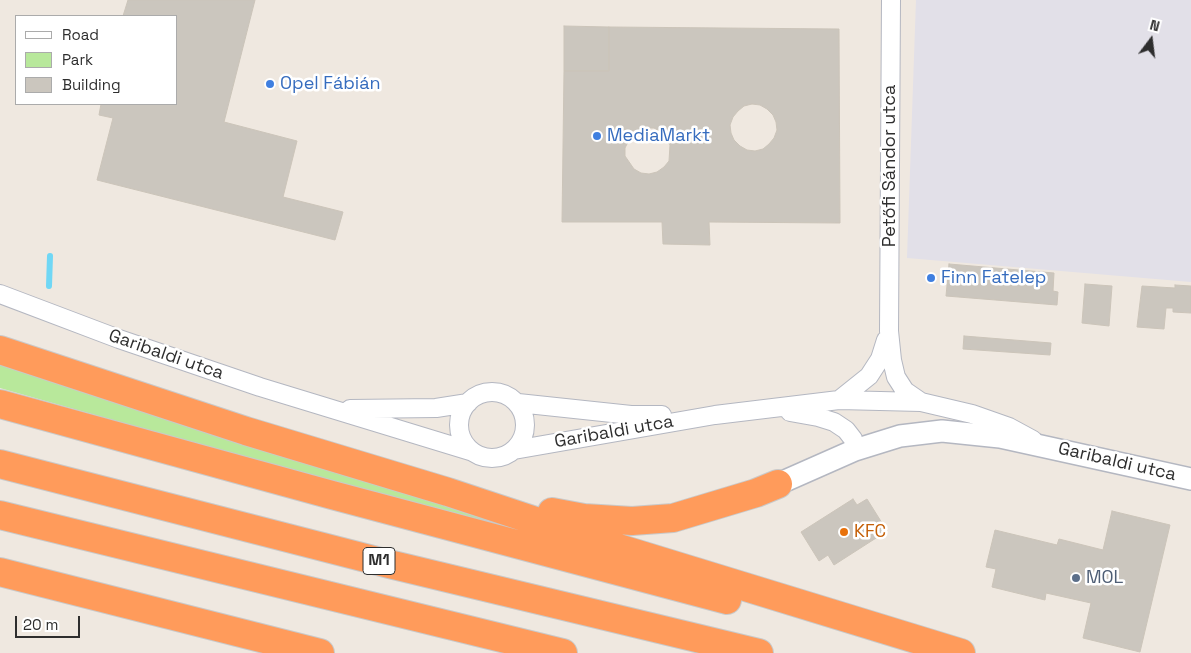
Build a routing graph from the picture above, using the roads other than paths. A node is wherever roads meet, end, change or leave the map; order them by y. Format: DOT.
graph roads {
  1 [pos="891,0"];
  2 [pos="0,294"];
  3 [pos="889,331"];
  4 [pos="0,344"];
  5 [pos="0,350"];
  6 [pos="38,362"];
  7 [pos="839,400"];
  8 [pos="468,402"];
  9 [pos="921,402"];
  10 [pos="518,403"];
  11 [pos="0,404"];
  12 [pos="334,408"];
  13 [pos="773,409"];
  14 [pos="715,415"];
  15 [pos="1043,446"];
  16 [pos="514,450"];
  17 [pos="855,450"];
  18 [pos="473,452"];
  19 [pos="0,464"];
  20 [pos="1191,479"];
  21 [pos="778,484"];
  22 [pos="448,492"];
  23 [pos="0,515"];
  24 [pos="0,572"];
  25 [pos="0,578"];
  26 [pos="52,586"];
  27 [pos="320,653"];
  28 [pos="563,653"];
  29 [pos="759,653"];
  30 [pos="961,653"];
  1 -- 3 [label="street, Petőfi Sándor utca"];
  2 -- 12 [label="street, Garibaldi utca"];
  3 -- 7 [label="street, Petőfi Sándor utca"];
  3 -- 9 [label="street, Petőfi Sándor utca"];
  4 -- 6 [label="highway"];
  5 -- 6 [label="highway"];
  6 -- 22 [label="highway"];
  7 -- 9 [label="street, Garibaldi utca"];
  7 -- 13 [label="street, Garibaldi utca"];
  8 -- 10 [label="street"];
  8 -- 12 [label="street, Garibaldi utca"];
  8 -- 18 [label="street"];
  9 -- 15 [label="street, Garibaldi utca"];
  10 -- 14 [label="street, Garibaldi utca"];
  10 -- 16 [label="street"];
  11 -- 30 [label="highway"];
  12 -- 18 [label="street, Garibaldi utca"];
  13 -- 14 [label="street, Garibaldi utca"];
  13 -- 17 [label="street, Garibaldi utca"];
  14 -- 16 [label="street, Garibaldi utca"];
  15 -- 17 [label="street, Garibaldi utca"];
  15 -- 20 [label="street, Garibaldi utca"];
  16 -- 18 [label="street"];
  17 -- 21 [label="street, Garibaldi utca"];
  19 -- 29 [label="highway, M1"];
  21 -- 22 [label="highway"];
  22 -- 30 [label="highway"];
  23 -- 28 [label="highway"];
  24 -- 26 [label="highway"];
  25 -- 26 [label="highway"];
  26 -- 27 [label="highway"];
}
